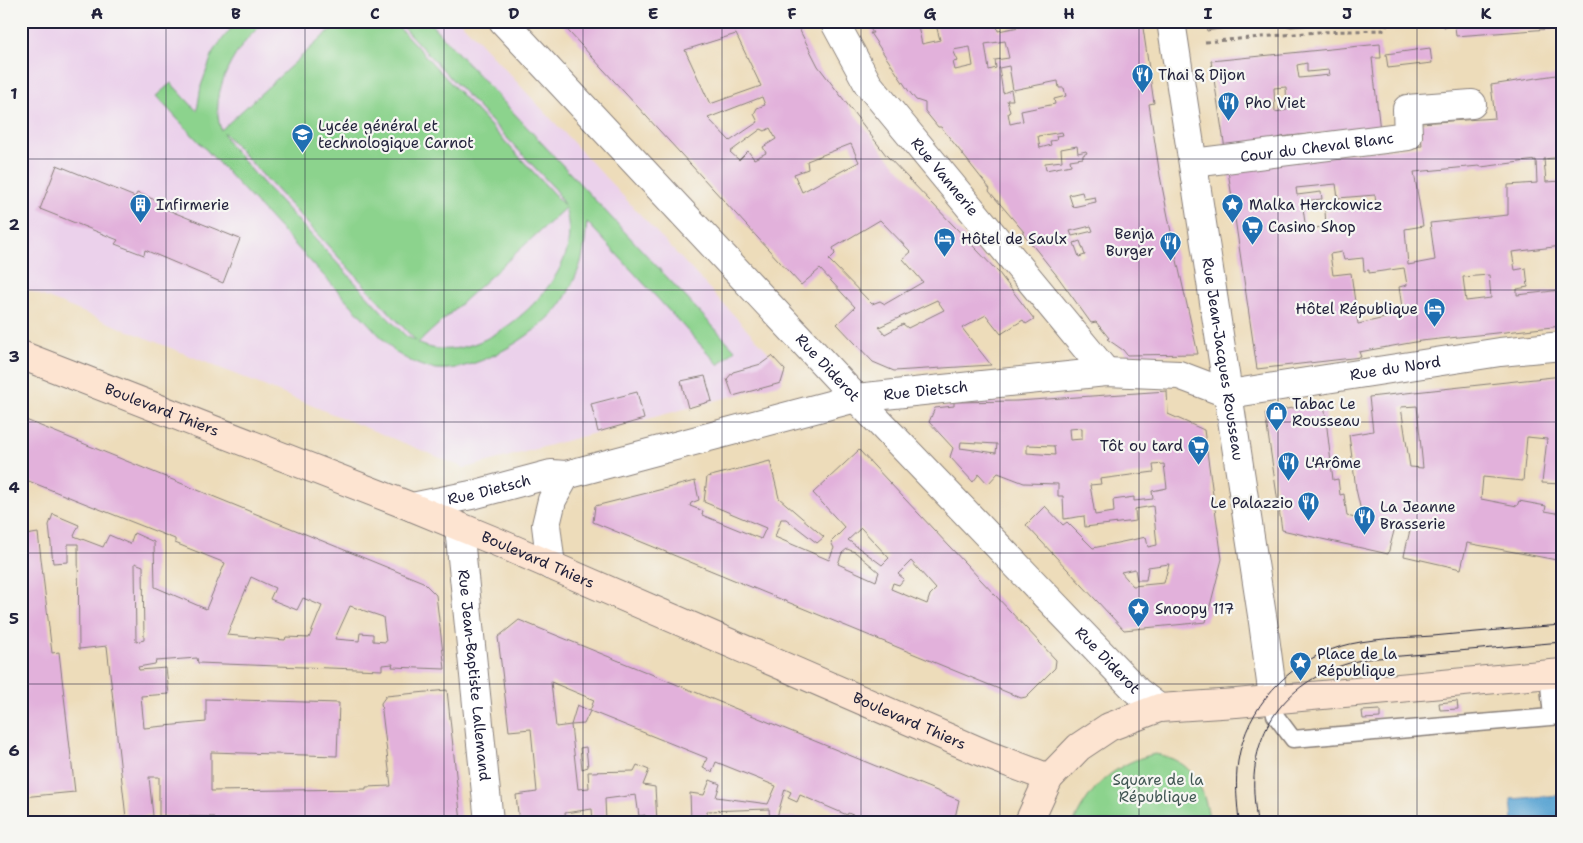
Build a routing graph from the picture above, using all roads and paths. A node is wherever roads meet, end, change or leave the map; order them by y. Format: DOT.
graph roads {
  1 [pos="503,21"];
  2 [pos="834,21"];
  3 [pos="1388,21"];
  4 [pos="1173,33"];
  5 [pos="1472,104"];
  6 [pos="1193,163"];
  7 [pos="1562,346"];
  8 [pos="21,355"];
  9 [pos="1106,372"];
  10 [pos="1229,394"];
  11 [pos="856,398"];
  12 [pos="566,476"];
  13 [pos="412,507"];
  14 [pos="459,528"];
  15 [pos="550,566"];
  16 [pos="1555,674"];
  17 [pos="1272,699"];
  18 [pos="1159,708"];
  19 [pos="1557,717"];
  20 [pos="1049,778"];
  21 [pos="489,822"];
  22 [pos="1029,822"];
  1 -- 11 [label="street, Rue Diderot"];
  2 -- 9 [label="street, Rue Vannerie"];
  3 -- 4 [label="path"];
  4 -- 6 [label="street, Rue Jean-Jacques Rousseau"];
  5 -- 6 [label="street, Cour du Cheval Blanc"];
  6 -- 10 [label="street, Rue Jean-Jacques Rousseau"];
  7 -- 10 [label="street, Rue du Nord"];
  8 -- 13 [label="main road, Boulevard Thiers"];
  9 -- 10 [label="street, Rue Dietsch"];
  9 -- 11 [label="street, Rue Dietsch"];
  10 -- 17 [label="street, Rue Jean-Jacques Rousseau"];
  11 -- 12 [label="street, Rue Dietsch"];
  11 -- 18 [label="street, Rue Diderot"];
  12 -- 13 [label="street, Rue Dietsch"];
  12 -- 15 [label="street"];
  13 -- 14 [label="main road, Boulevard Thiers"];
  14 -- 15 [label="main road, Boulevard Thiers"];
  14 -- 21 [label="street, Rue Jean-Baptiste Lallemand"];
  15 -- 20 [label="main road, Boulevard Thiers"];
  16 -- 17 [label="main road"];
  16 -- 19 [label="lane"];
  17 -- 18 [label="main road"];
  17 -- 19 [label="lane"];
  18 -- 20 [label="main road"];
  20 -- 22 [label="main road"];
}
